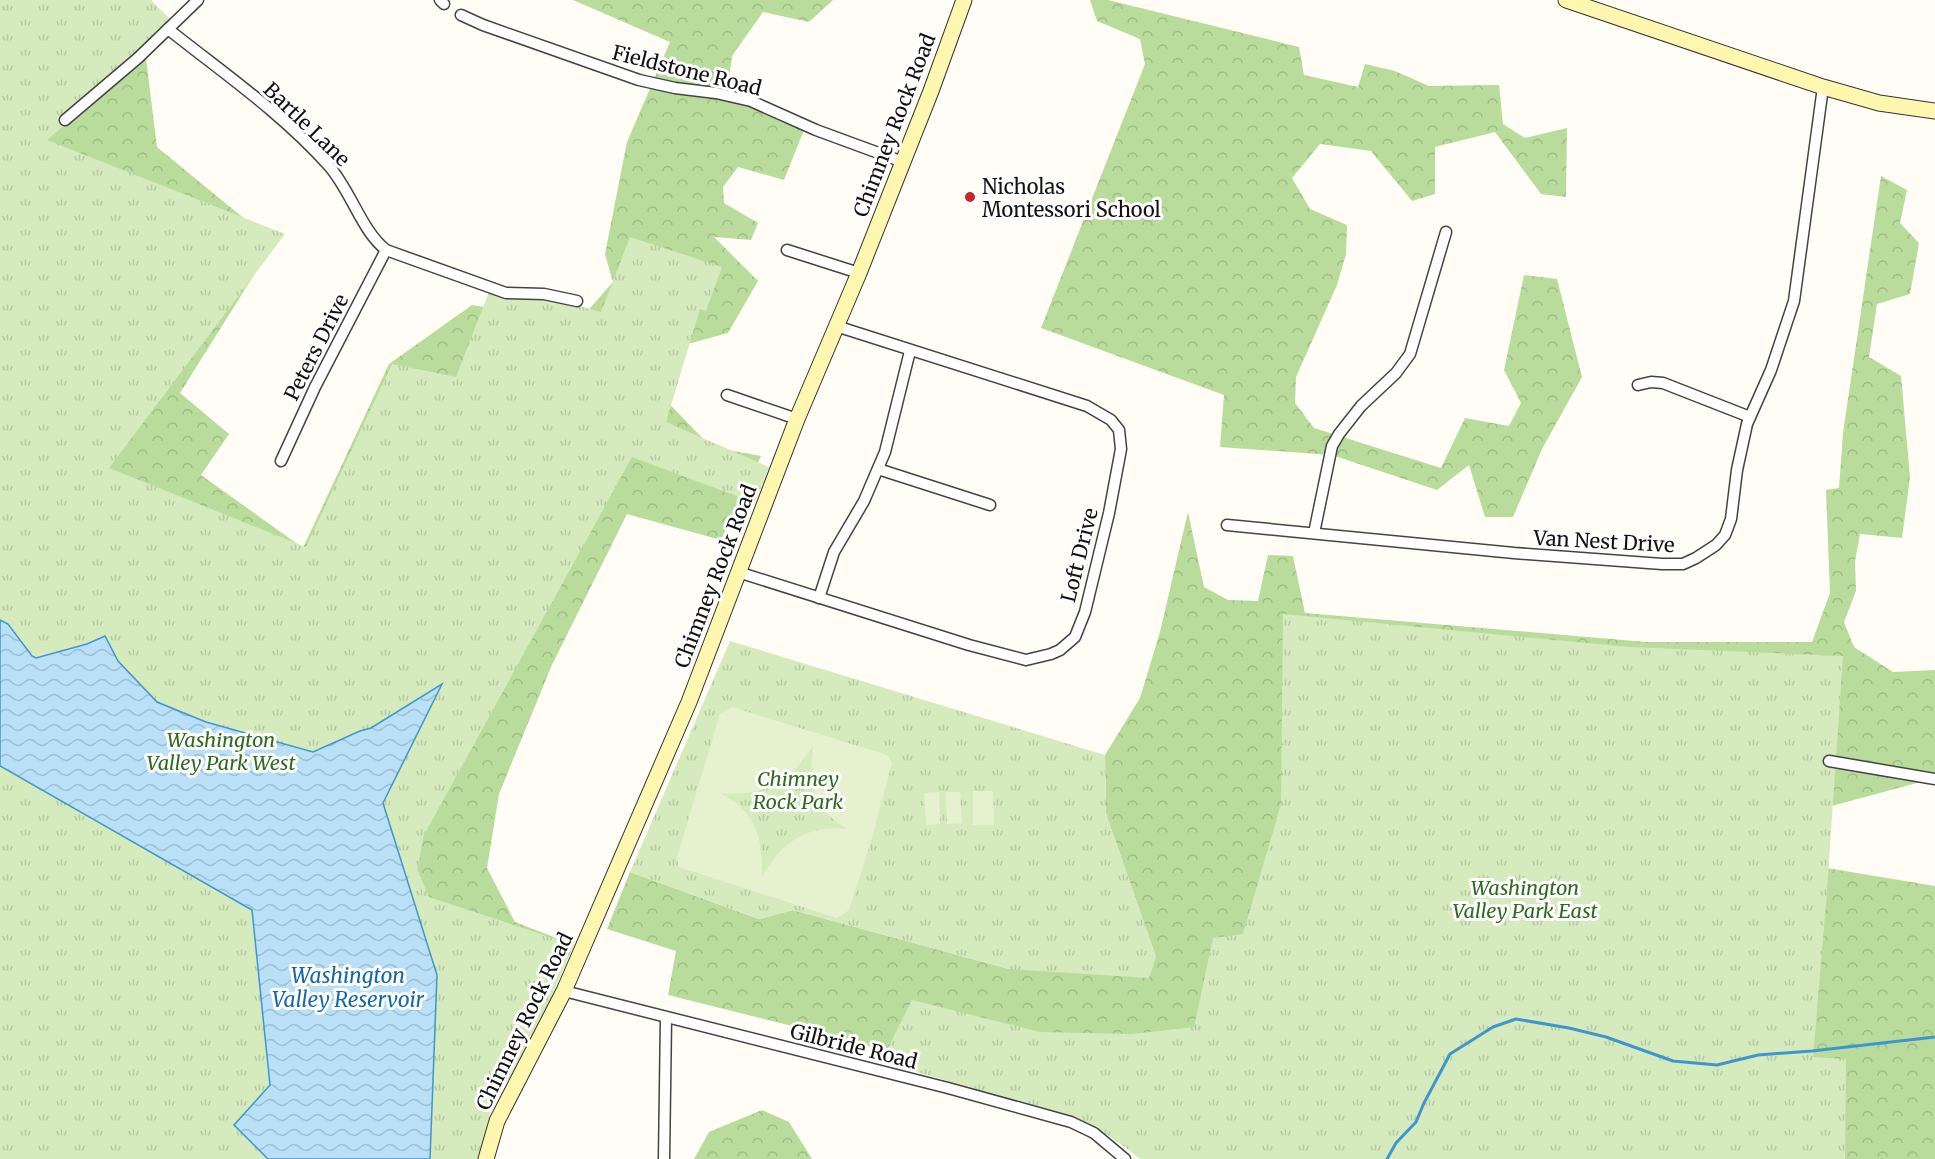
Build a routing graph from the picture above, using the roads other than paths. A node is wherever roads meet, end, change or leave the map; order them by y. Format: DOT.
graph roads {
  1 [pos="198,0"];
  2 [pos="964,0"];
  3 [pos="1566,0"];
  4 [pos="461,15"];
  5 [pos="168,29"];
  6 [pos="1823,87"];
  7 [pos="1935,111"];
  8 [pos="65,120"];
  9 [pos="903,162"];
  10 [pos="1446,232"];
  11 [pos="386,250"];
  12 [pos="787,250"];
  13 [pos="859,273"];
  14 [pos="577,301"];
  15 [pos="836,326"];
  16 [pos="910,351"];
  17 [pos="1638,385"];
  18 [pos="727,395"];
  19 [pos="1750,417"];
  20 [pos="797,419"];
  21 [pos="280,461"];
  22 [pos="878,469"];
  23 [pos="990,505"];
  24 [pos="1227,525"];
  25 [pos="1314,533"];
  26 [pos="738,572"];
  27 [pos="819,598"];
  28 [pos="1829,761"];
  29 [pos="1935,779"];
  30 [pos="564,991"];
  31 [pos="666,1018"];
  32 [pos="486,1159"];
  33 [pos="664,1159"];
  34 [pos="1125,1159"];
  1 -- 5 [label="street"];
  2 -- 9 [label="street, Chimney Rock Road"];
  3 -- 6 [label="street"];
  4 -- 9 [label="street, Fieldstone Road"];
  5 -- 8 [label="street"];
  5 -- 11 [label="street, Bartle Lane"];
  6 -- 7 [label="street"];
  6 -- 19 [label="street, Van Nest Drive"];
  9 -- 13 [label="street, Chimney Rock Road"];
  10 -- 25 [label="street"];
  11 -- 14 [label="street"];
  11 -- 21 [label="street, Peters Drive"];
  12 -- 13 [label="street"];
  13 -- 15 [label="street, Chimney Rock Road"];
  15 -- 16 [label="street, Loft Drive"];
  15 -- 20 [label="street, Chimney Rock Road"];
  16 -- 22 [label="street"];
  16 -- 27 [label="street, Loft Drive"];
  17 -- 19 [label="street"];
  18 -- 20 [label="street"];
  19 -- 25 [label="street, Van Nest Drive"];
  20 -- 26 [label="street, Chimney Rock Road"];
  22 -- 23 [label="street"];
  22 -- 27 [label="street"];
  24 -- 25 [label="street, Van Nest Drive"];
  26 -- 27 [label="street, Loft Drive"];
  26 -- 30 [label="street, Chimney Rock Road"];
  28 -- 29 [label="street"];
  30 -- 31 [label="street, Gilbride Road"];
  30 -- 32 [label="street, Chimney Rock Road"];
  31 -- 33 [label="street"];
  31 -- 34 [label="street, Gilbride Road"];
}
